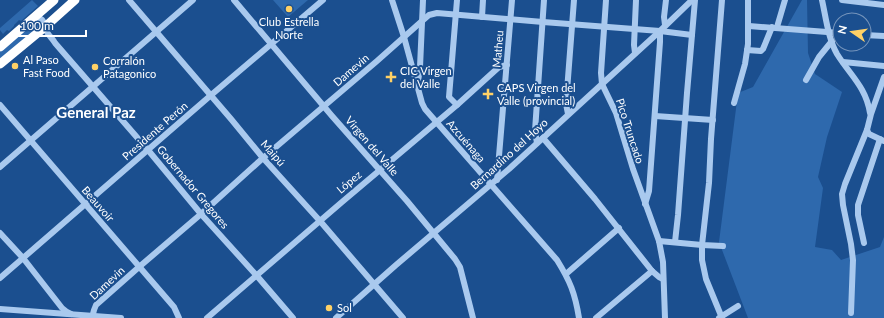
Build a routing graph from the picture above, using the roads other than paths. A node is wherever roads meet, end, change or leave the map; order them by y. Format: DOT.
graph roads {
  1 [pos="54,0"];
  2 [pos="75,0"];
  3 [pos="128,0"];
  4 [pos="193,0"];
  5 [pos="234,0"];
  6 [pos="323,0"];
  7 [pos="392,0"];
  8 [pos="423,0"];
  9 [pos="457,0"];
  10 [pos="483,0"];
  11 [pos="512,0"];
  12 [pos="544,0"];
  13 [pos="574,0"];
  14 [pos="606,0"];
  15 [pos="636,0"];
  16 [pos="666,0"];
  17 [pos="692,0"];
  18 [pos="695,0"];
  19 [pos="722,0"];
  20 [pos="748,0"];
  21 [pos="784,0"];
  22 [pos="822,0"];
  23 [pos="842,0"];
  24 [pos="884,5"];
  25 [pos="456,15"];
  26 [pos="482,17"];
  27 [pos="511,19"];
  28 [pos="31,20"];
  29 [pos="422,21"];
  30 [pos="543,22"];
  31 [pos="572,25"];
  32 [pos="665,25"];
  33 [pos="46,26"];
  34 [pos="749,26"];
  35 [pos="604,27"];
  36 [pos="774,27"];
  37 [pos="634,29"];
  38 [pos="660,31"];
  39 [pos="156,32"];
  40 [pos="829,32"];
  41 [pos="832,32"];
  42 [pos="692,35"];
  43 [pos="872,35"];
  44 [pos="884,36"];
  45 [pos="404,37"];
  46 [pos="832,41"];
  47 [pos="272,44"];
  48 [pos="0,47"];
  49 [pos="747,50"];
  50 [pos="836,52"];
  51 [pos="635,53"];
  52 [pos="843,62"];
  53 [pos="0,64"];
  54 [pos="506,65"];
  55 [pos="884,66"];
  56 [pos="884,77"];
  57 [pos="806,80"];
  58 [pos="602,84"];
  59 [pos="417,86"];
  60 [pos="93,87"];
  61 [pos="210,96"];
  62 [pos="734,103"];
  63 [pos="0,105"];
  64 [pos="457,105"];
  65 [pos="325,106"];
  66 [pos="568,114"];
  67 [pos="871,114"];
  68 [pos="655,116"];
  69 [pos="686,118"];
  70 [pos="713,120"];
  71 [pos="436,122"];
  72 [pos="867,130"];
  73 [pos="543,138"];
  74 [pos="882,140"];
  75 [pos="31,141"];
  76 [pos="537,143"];
  77 [pos="148,150"];
  78 [pos="263,158"];
  79 [pos="0,167"];
  80 [pos="380,170"];
  81 [pos="497,179"];
  82 [pos="491,184"];
  83 [pos="501,195"];
  84 [pos="85,204"];
  85 [pos="645,204"];
  86 [pos="201,214"];
  87 [pos="320,221"];
  88 [pos="618,228"];
  89 [pos="0,233"];
  90 [pos="434,233"];
  91 [pos="659,241"];
  92 [pos="675,242"];
  93 [pos="864,243"];
  94 [pos="702,245"];
  95 [pos="723,246"];
  96 [pos="22,258"];
  97 [pos="139,267"];
  98 [pos="652,271"];
  99 [pos="566,274"];
  100 [pos="257,276"];
  101 [pos="0,278"];
  102 [pos="664,279"];
  103 [pos="374,284"];
  104 [pos="738,306"];
  105 [pos="0,309"];
  106 [pos="851,313"];
  107 [pos="73,315"];
  108 [pos="57,316"];
  109 [pos="604,316"];
  110 [pos="90,317"];
  111 [pos="721,317"];
  112 [pos="121,318"];
  113 [pos="179,318"];
  114 [pos="207,318"];
  115 [pos="293,318"];
  116 [pos="336,318"];
  117 [pos="404,318"];
  118 [pos="472,318"];
  119 [pos="579,318"];
  120 [pos="596,318"];
  121 [pos="665,318"];
  1 -- 28 [label="highway"];
  2 -- 33 [label="highway"];
  3 -- 39 [label="street, Maipú"];
  4 -- 39 [label="street"];
  5 -- 47 [label="street, Virgen del Valle"];
  6 -- 47 [label="street, Presidente Perón"];
  7 -- 45 [label="street, Azcuénaga"];
  8 -- 29 [label="street"];
  9 -- 25 [label="street"];
  10 -- 26 [label="street"];
  11 -- 27 [label="street, Matheu"];
  12 -- 30 [label="street"];
  13 -- 31 [label="street"];
  14 -- 35 [label="street, Pico Truncado"];
  15 -- 37 [label="street"];
  16 -- 32 [label="street"];
  17 -- 32 [label="street, Bernardino del Hoyo"];
  18 -- 42 [label="street"];
  19 -- 70 [label="street"];
  20 -- 34 [label="street"];
  21 -- 36 [label="street"];
  22 -- 40 [label="street"];
  23 -- 24 [label="street"];
  25 -- 26 [label="street, Damevin"];
  25 -- 29 [label="street, Damevin"];
  25 -- 64 [label="street"];
  26 -- 27 [label="street, Damevin"];
  27 -- 30 [label="street, Damevin"];
  27 -- 54 [label="street, Matheu"];
  28 -- 33 [label="street"];
  28 -- 48 [label="highway"];
  29 -- 45 [label="street, Damevin"];
  29 -- 59 [label="street"];
  30 -- 31 [label="street, Damevin"];
  30 -- 76 [label="street"];
  31 -- 35 [label="street, Damevin"];
  31 -- 66 [label="street"];
  32 -- 38 [label="street, Bernardino del Hoyo"];
  33 -- 53 [label="highway"];
  33 -- 60 [label="street, Gobernador Gregores"];
  34 -- 36 [label="street"];
  34 -- 49 [label="street"];
  35 -- 37 [label="street, Damevin"];
  35 -- 58 [label="street, Pico Truncado"];
  36 -- 40 [label="street"];
  36 -- 49 [label="street"];
  37 -- 38 [label="street, Damevin"];
  37 -- 51 [label="street"];
  38 -- 42 [label="street, Damevin"];
  38 -- 51 [label="street, Bernardino del Hoyo"];
  38 -- 68 [label="street"];
  39 -- 60 [label="street"];
  39 -- 61 [label="street, Maipú"];
  40 -- 41 [label="street"];
  40 -- 46 [label="street"];
  42 -- 69 [label="street"];
  43 -- 44 [label="street"];
  45 -- 59 [label="street, Azcuénaga"];
  45 -- 65 [label="street, Damevin"];
  46 -- 57 [label="street"];
  47 -- 61 [label="street, Presidente Perón"];
  47 -- 65 [label="street, Virgen del Valle"];
  49 -- 62 [label="street"];
  50 -- 52 [label="street"];
  51 -- 58 [label="street, Bernardino del Hoyo"];
  52 -- 55 [label="street"];
  52 -- 67 [label="street"];
  54 -- 64 [label="street, López"];
  54 -- 81 [label="street, Matheu"];
  56 -- 67 [label="street"];
  58 -- 66 [label="street, Bernardino del Hoyo"];
  58 -- 85 [label="street, Pico Truncado"];
  59 -- 71 [label="street, Azcuénaga"];
  60 -- 75 [label="street"];
  60 -- 77 [label="street, Gobernador Gregores"];
  61 -- 77 [label="street, Presidente Perón"];
  61 -- 78 [label="street, Maipú"];
  63 -- 75 [label="street, Beauvoir"];
  64 -- 71 [label="street, López"];
  65 -- 78 [label="street, Damevin"];
  65 -- 80 [label="street, Virgen del Valle"];
  66 -- 73 [label="street, Bernardino del Hoyo"];
  67 -- 72 [label="street"];
  68 -- 69 [label="street"];
  68 -- 85 [label="street"];
  69 -- 70 [label="street"];
  69 -- 92 [label="street"];
  70 -- 94 [label="street"];
  71 -- 80 [label="street, López"];
  71 -- 82 [label="street, Azcuénaga"];
  72 -- 74 [label="street"];
  72 -- 106 [label="street"];
  73 -- 76 [label="street, Bernardino del Hoyo"];
  73 -- 88 [label="street"];
  74 -- 93 [label="street"];
  75 -- 79 [label="street"];
  75 -- 84 [label="street, Beauvoir"];
  76 -- 81 [label="street, Bernardino del Hoyo"];
  77 -- 84 [label="street, Presidente Perón"];
  77 -- 86 [label="street, Gobernador Gregores"];
  78 -- 86 [label="street, Damevin"];
  78 -- 87 [label="street, Maipú"];
  80 -- 87 [label="street, López"];
  80 -- 90 [label="street, Virgen del Valle"];
  81 -- 82 [label="street, Bernardino del Hoyo"];
  81 -- 83 [label="street, Matheu"];
  82 -- 83 [label="street, Azcuénaga"];
  82 -- 90 [label="street, Bernardino del Hoyo"];
  83 -- 99 [label="street, Azcuénaga"];
  84 -- 96 [label="street, Presidente Perón"];
  84 -- 97 [label="street, Beauvoir"];
  85 -- 91 [label="street, Pico Truncado"];
  86 -- 97 [label="street, Damevin"];
  86 -- 100 [label="street, Gobernador Gregores"];
  87 -- 100 [label="street, López"];
  87 -- 103 [label="street, Maipú"];
  88 -- 98 [label="street"];
  88 -- 99 [label="street"];
  89 -- 96 [label="street"];
  90 -- 103 [label="street, Bernardino del Hoyo"];
  90 -- 118 [label="street, Virgen del Valle"];
  91 -- 92 [label="street"];
  91 -- 102 [label="street, Pico Truncado"];
  92 -- 94 [label="street"];
  94 -- 95 [label="street"];
  94 -- 111 [label="street"];
  96 -- 101 [label="street, Presidente Perón"];
  96 -- 107 [label="street"];
  97 -- 110 [label="street, Damevin"];
  97 -- 113 [label="street, Beauvoir"];
  98 -- 102 [label="street"];
  98 -- 109 [label="street"];
  99 -- 119 [label="street, Azcuénaga"];
  100 -- 114 [label="street, López"];
  100 -- 115 [label="street, Gobernador Gregores"];
  102 -- 121 [label="street, Pico Truncado"];
  103 -- 116 [label="street, Bernardino del Hoyo"];
  103 -- 117 [label="street, Maipú"];
  104 -- 111 [label="street"];
  105 -- 108 [label="street"];
  107 -- 108 [label="street"];
  107 -- 110 [label="street"];
  109 -- 120 [label="street"];
  110 -- 112 [label="street"];
}
